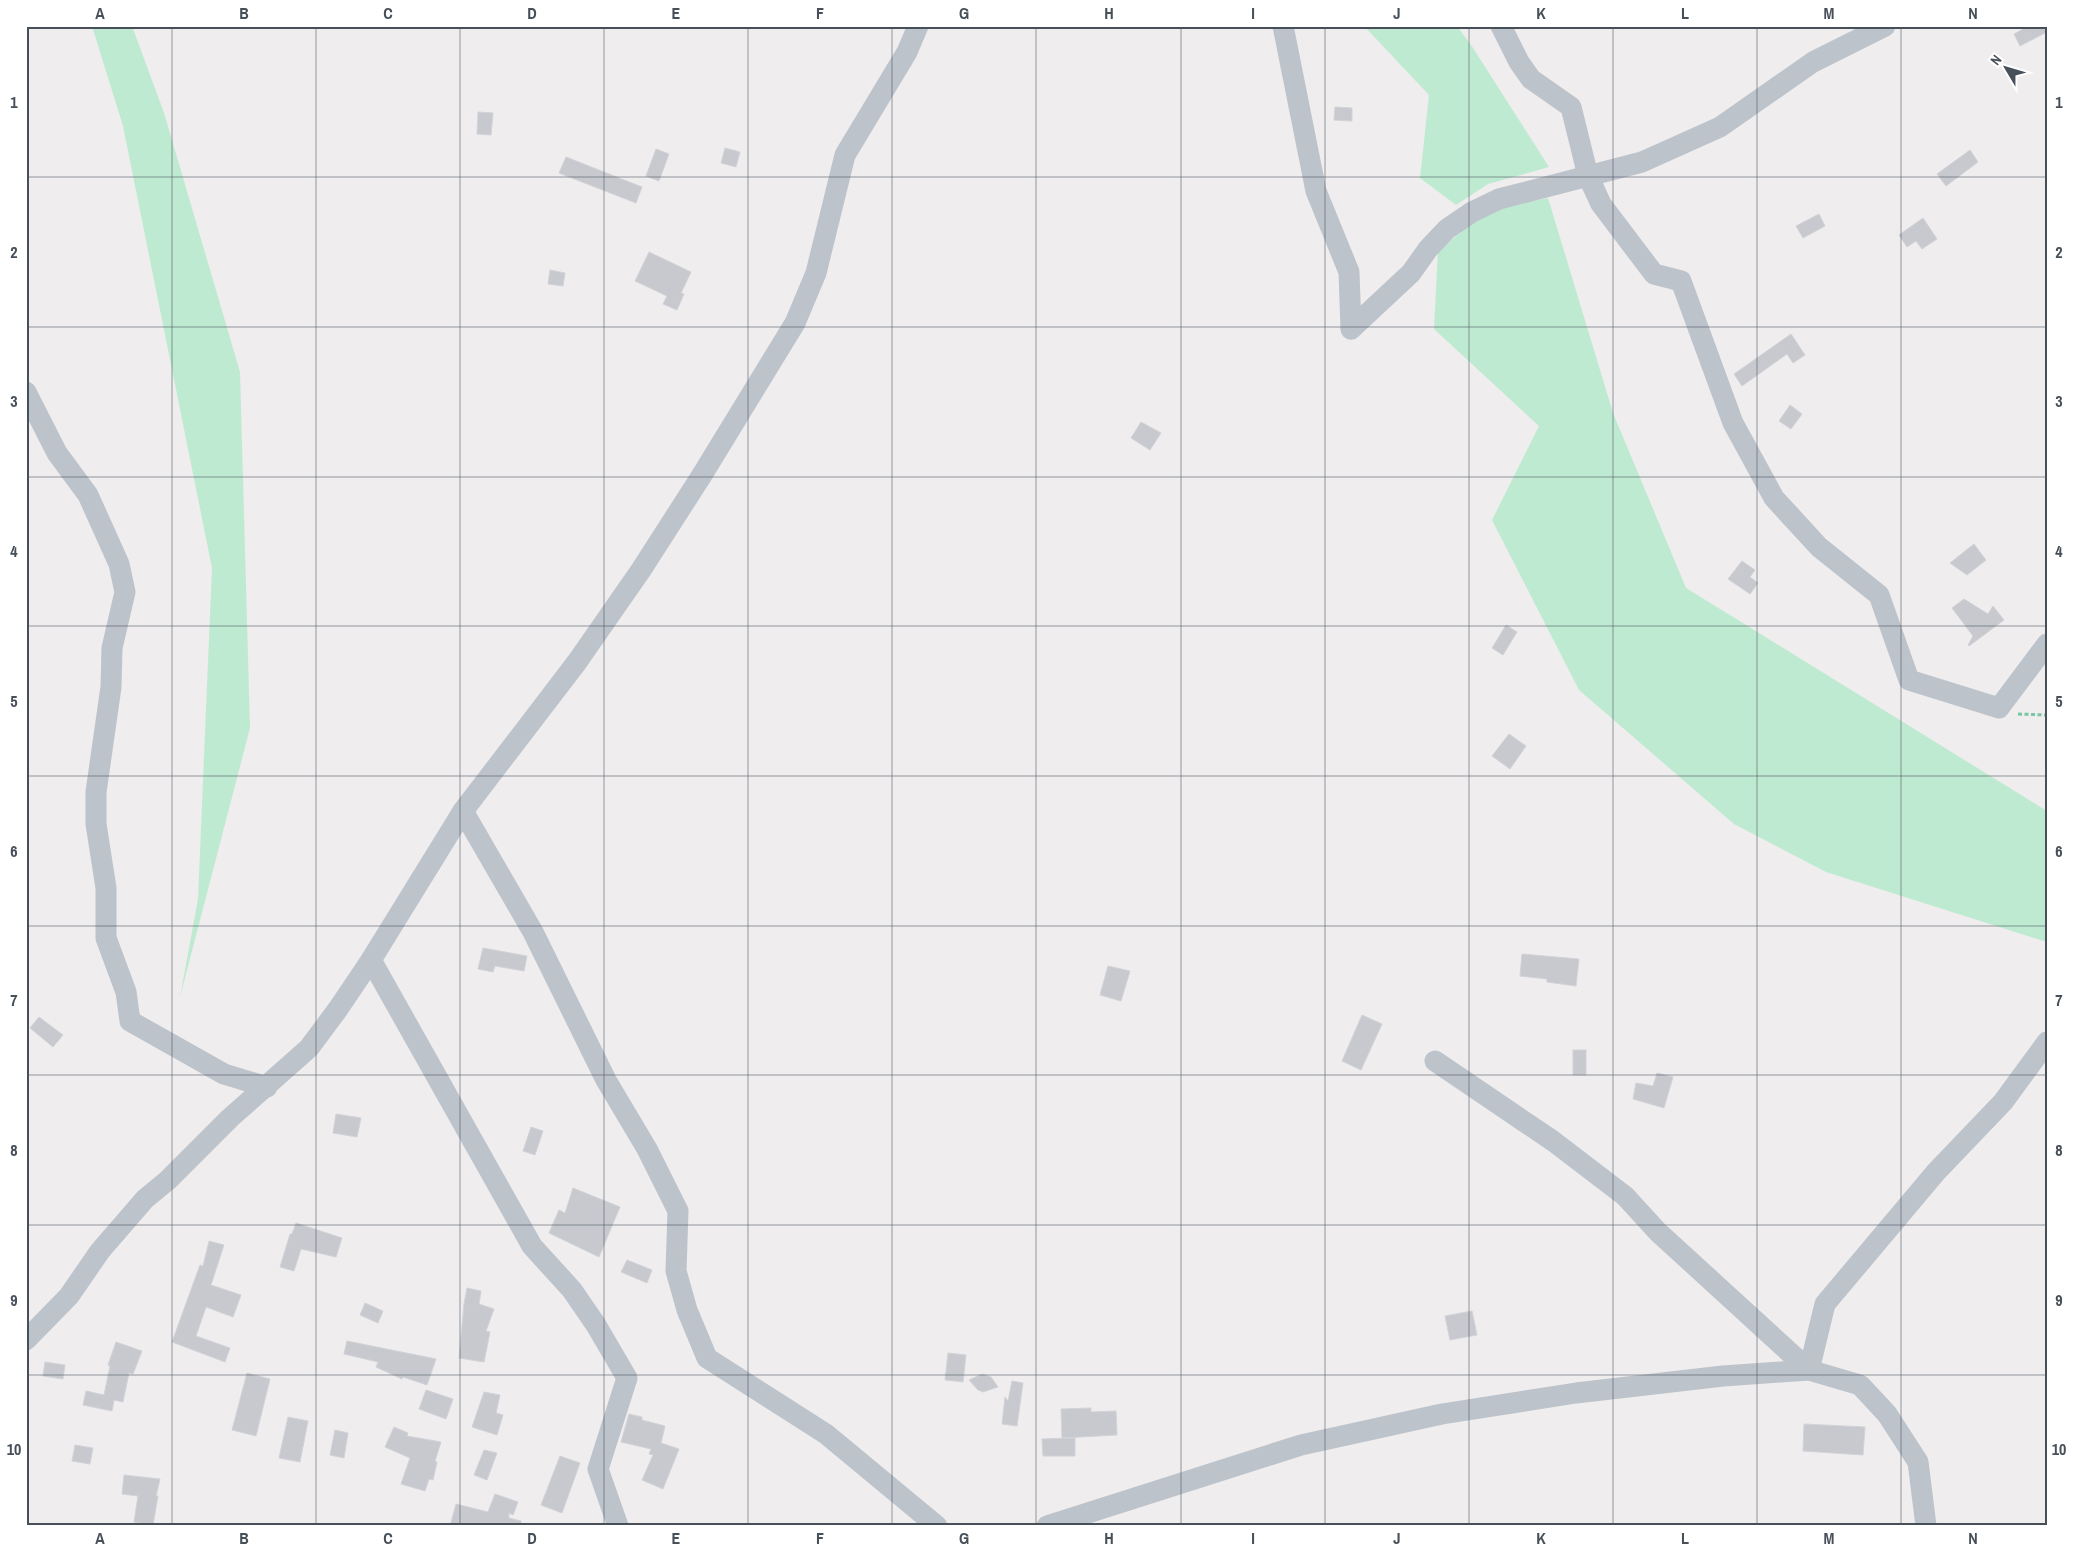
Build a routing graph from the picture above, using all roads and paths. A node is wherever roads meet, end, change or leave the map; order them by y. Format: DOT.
graph roads {
  1 [pos="918,26"];
  2 [pos="1283,26"];
  3 [pos="1501,26"];
  4 [pos="1885,26"];
  5 [pos="1588,176"];
  6 [pos="26,392"];
  7 [pos="2047,644"];
  8 [pos="2021,715"];
  9 [pos="2047,715"];
  10 [pos="463,811"];
  11 [pos="371,960"];
  12 [pos="2047,1042"];
  13 [pos="1434,1061"];
  14 [pos="267,1087"];
  15 [pos="26,1340"];
  16 [pos="1809,1370"];
  17 [pos="618,1526"];
  18 [pos="937,1526"];
  19 [pos="1047,1526"];
  20 [pos="1926,1526"];
  1 -- 10 [label="street"];
  2 -- 5 [label="street"];
  3 -- 5 [label="street"];
  4 -- 5 [label="street"];
  5 -- 7 [label="street"];
  6 -- 14 [label="street"];
  8 -- 9 [label="path"];
  10 -- 11 [label="street"];
  10 -- 18 [label="street"];
  11 -- 14 [label="street"];
  11 -- 17 [label="street"];
  12 -- 16 [label="street"];
  13 -- 16 [label="street"];
  14 -- 15 [label="street"];
  16 -- 19 [label="street"];
  16 -- 20 [label="street"];
}
